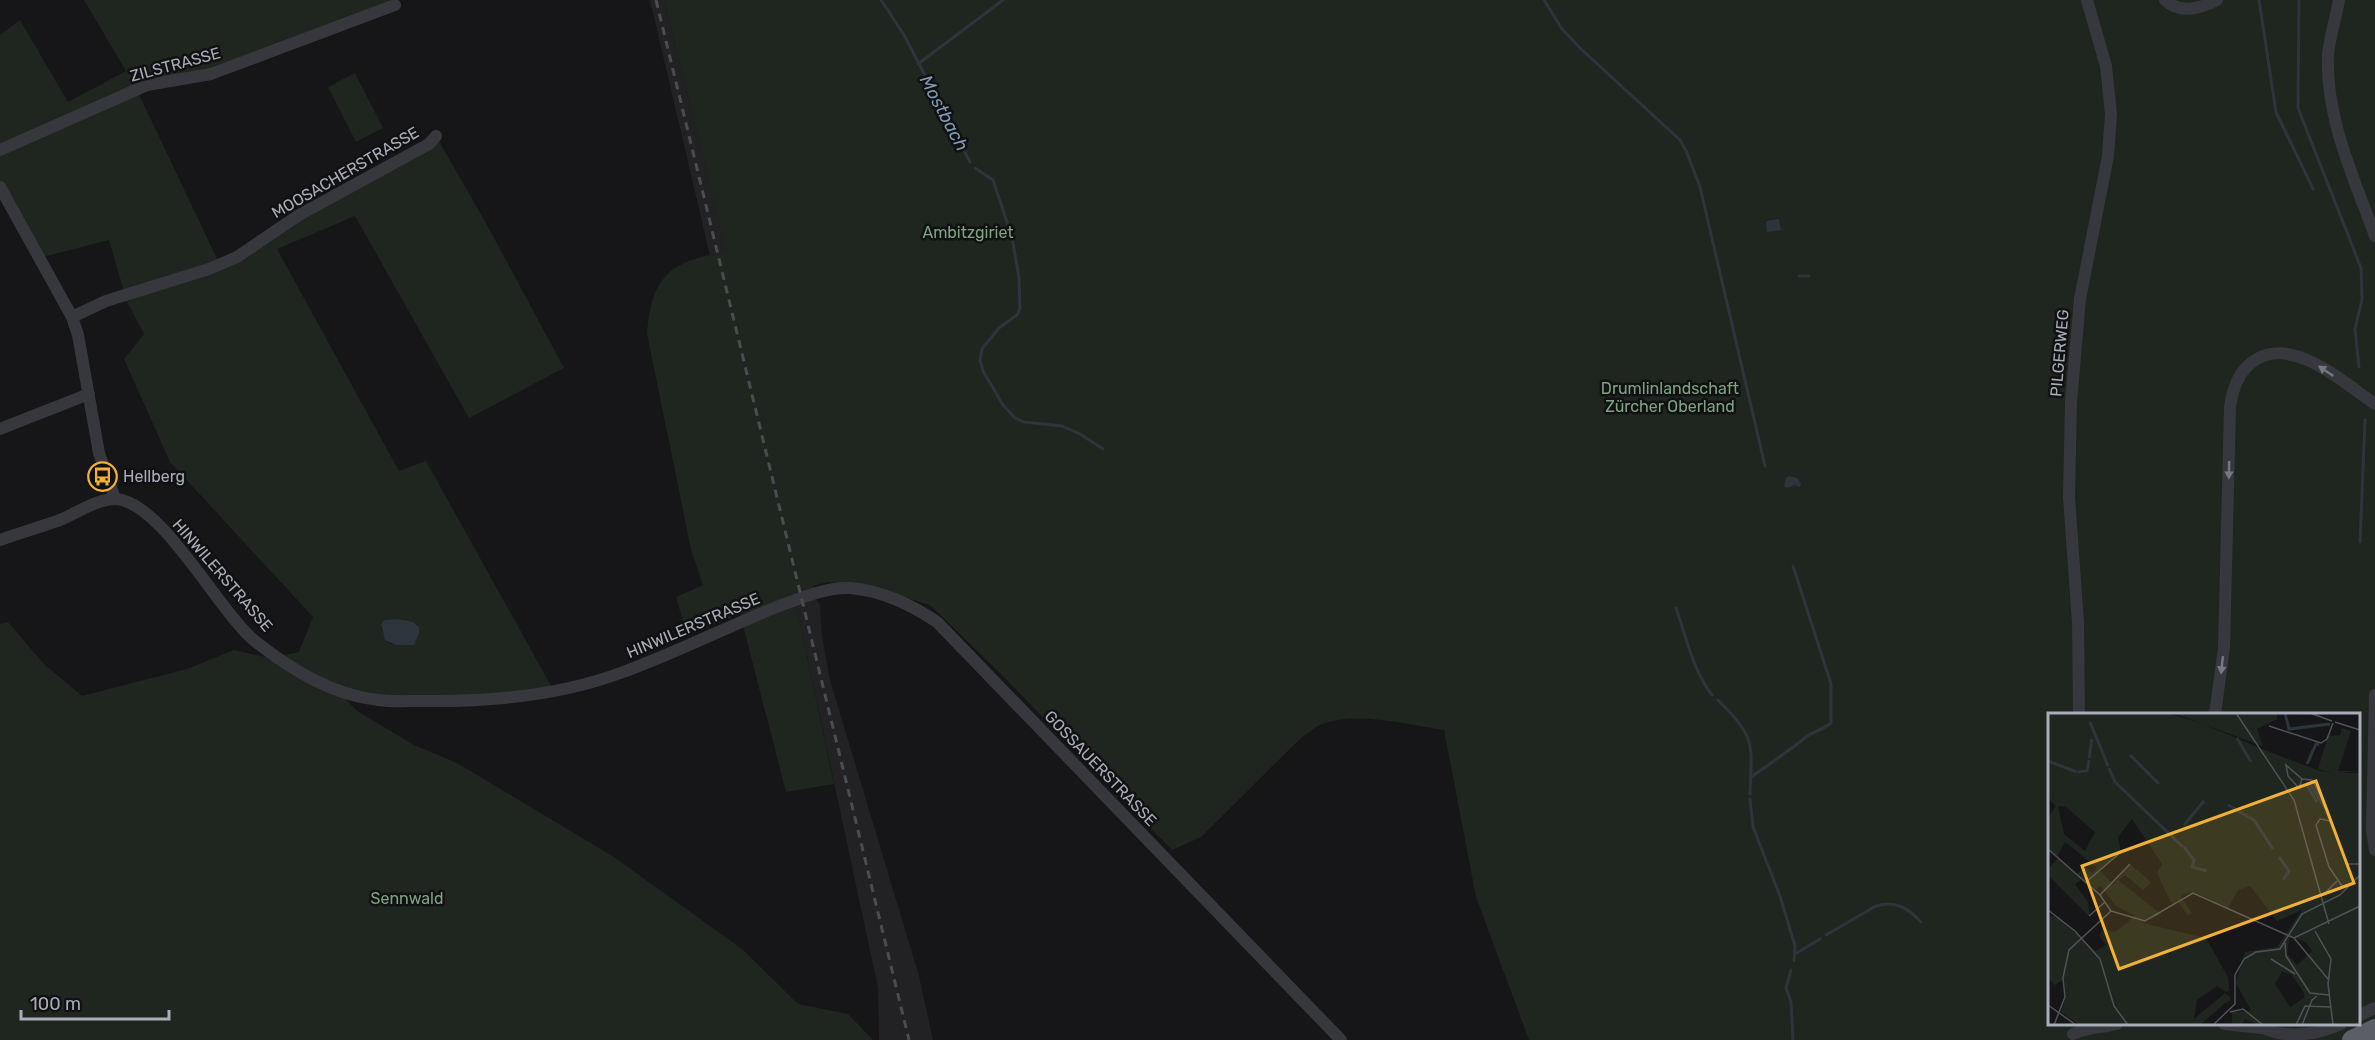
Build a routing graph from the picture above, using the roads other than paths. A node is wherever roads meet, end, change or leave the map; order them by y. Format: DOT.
graph roads {
  1 [pos="2087,0"];
  2 [pos="2165,0"];
  3 [pos="2217,0"];
  4 [pos="2339,0"];
  5 [pos="395,5"];
  6 [pos="436,136"];
  7 [pos="0,150"];
  8 [pos="0,187"];
  9 [pos="2375,236"];
  10 [pos="72,317"];
  11 [pos="89,393"];
  12 [pos="2375,404"];
  13 [pos="0,429"];
  14 [pos="115,499"];
  15 [pos="0,540"];
  16 [pos="801,597"];
  17 [pos="2375,695"];
  18 [pos="2079,713"];
  19 [pos="2216,713"];
  20 [pos="2375,850"];
  21 [pos="2375,1008"];
  22 [pos="2360,1015"];
  23 [pos="2111,1025"];
  24 [pos="2338,1025"];
  25 [pos="2258,1026"];
  26 [pos="2375,1029"];
  27 [pos="2073,1033"];
  28 [pos="1341,1040"];
  29 [pos="2352,1040"];
  1 -- 18 [label="street, PILGERWEG"];
  2 -- 3 [label="street"];
  4 -- 9 [label="street"];
  5 -- 7 [label="street, ZILSTRASSE"];
  6 -- 10 [label="street, MOOSACHERSTRASSE"];
  8 -- 10 [label="street"];
  10 -- 11 [label="street"];
  11 -- 13 [label="street"];
  11 -- 14 [label="street"];
  12 -- 19 [label="street, one-way"];
  14 -- 15 [label="street"];
  14 -- 16 [label="street, HINWILERSTRASSE"];
  16 -- 28 [label="street, GOSSAUERSTRASSE"];
  17 -- 20 [label="street"];
  21 -- 22 [label="street"];
  23 -- 27 [label="street"];
  24 -- 25 [label="street"];
  26 -- 29 [label="highway"];
}
